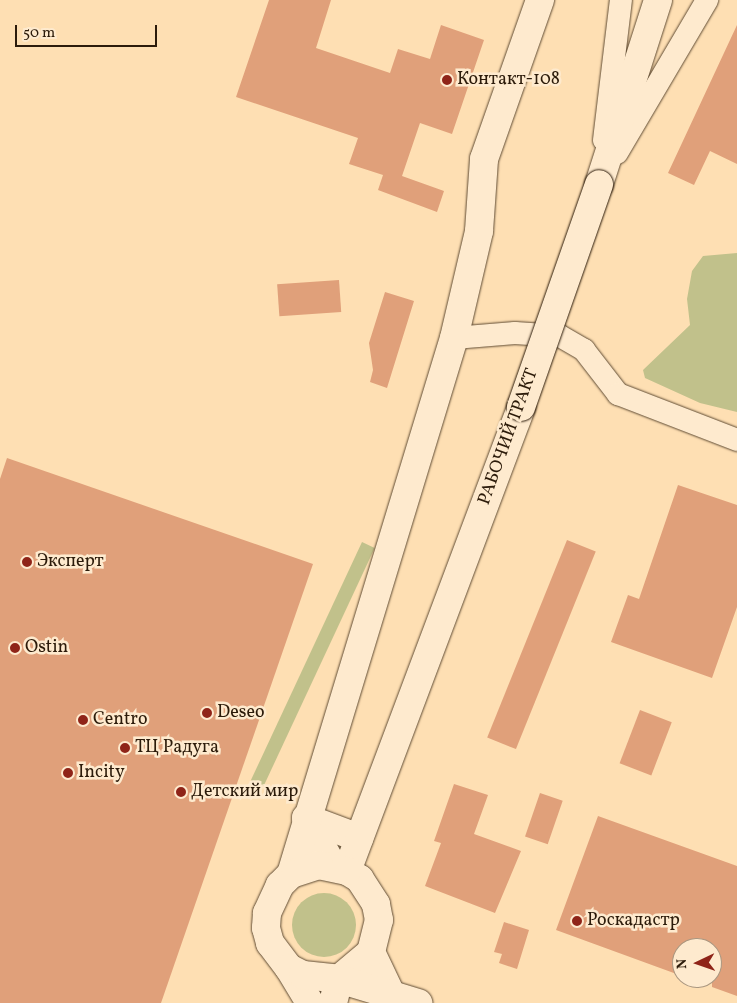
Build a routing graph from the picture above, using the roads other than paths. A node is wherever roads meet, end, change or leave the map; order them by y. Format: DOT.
graph roads {
  1 [pos="540,0"];
  2 [pos="621,0"];
  3 [pos="658,0"];
  4 [pos="706,0"];
  5 [pos="599,184"];
  6 [pos="454,338"];
  7 [pos="737,440"];
  8 [pos="306,818"];
  9 [pos="359,838"];
  10 [pos="340,868"];
  11 [pos="292,874"];
  12 [pos="371,952"];
  13 [pos="289,968"];
  14 [pos="336,991"];
  15 [pos="390,992"];
  16 [pos="310,1003"];
  17 [pos="418,1003"];
  1 -- 6 [label="main road"];
  2 -- 5 [label="street"];
  3 -- 5 [label="main road, РАБОЧИЙ ТРАКТ"];
  4 -- 5 [label="street"];
  5 -- 9 [label="main road, РАБОЧИЙ ТРАКТ, bridge"];
  6 -- 7 [label="street"];
  6 -- 8 [label="main road"];
  8 -- 9 [label="main road"];
  8 -- 10 [label="main road"];
  8 -- 11 [label="main road"];
  9 -- 10 [label="main road, РАБОЧИЙ ТРАКТ"];
  10 -- 11 [label="main road"];
  10 -- 12 [label="main road"];
  11 -- 13 [label="main road"];
  12 -- 14 [label="main road"];
  12 -- 15 [label="main road"];
  13 -- 14 [label="main road"];
  13 -- 16 [label="main road"];
  14 -- 15 [label="main road"];
  15 -- 17 [label="main road"];
}
